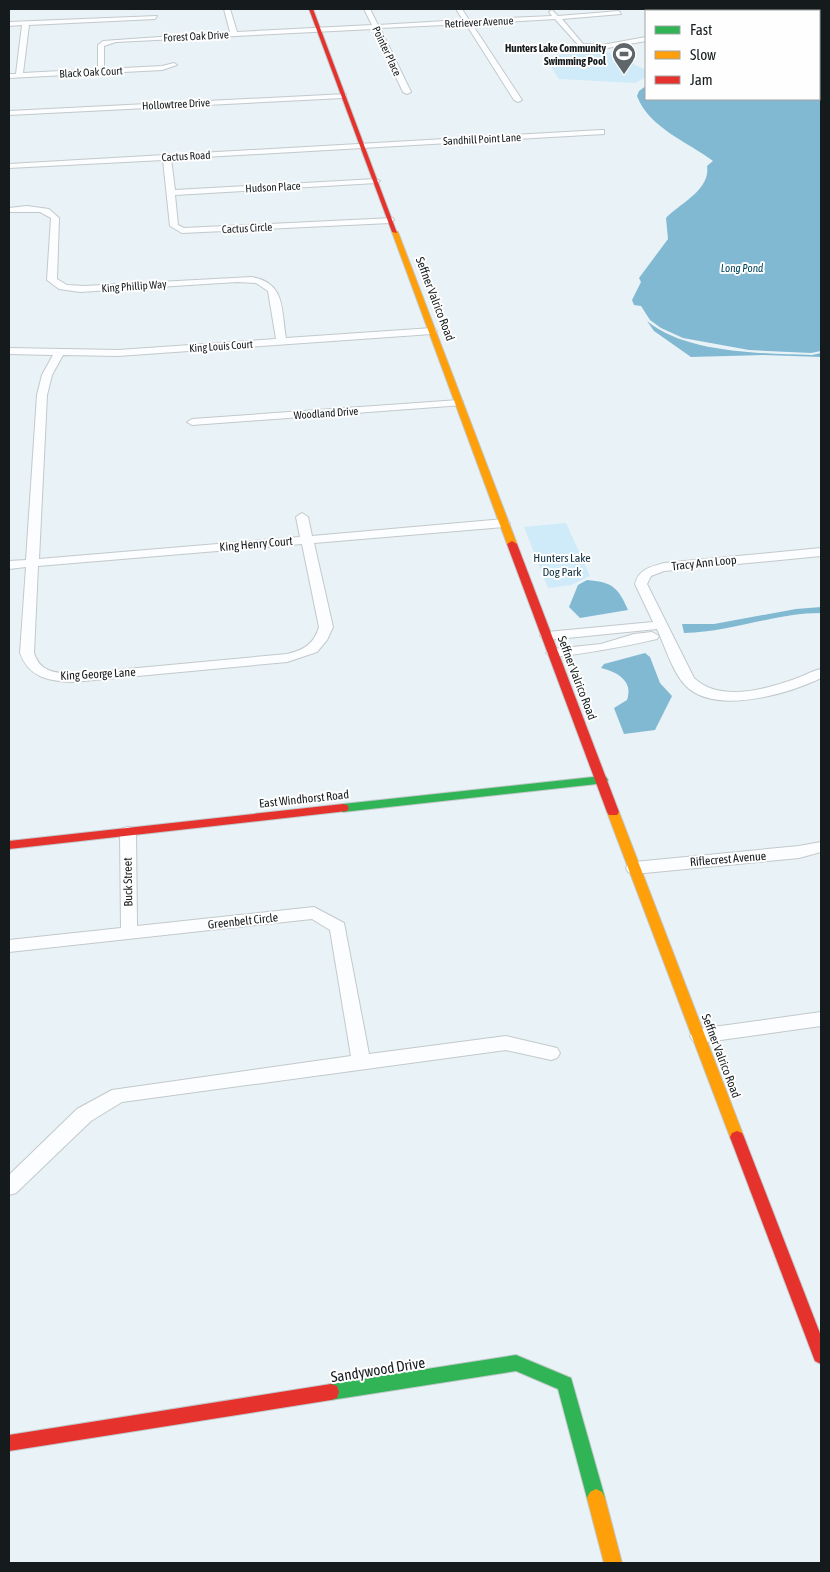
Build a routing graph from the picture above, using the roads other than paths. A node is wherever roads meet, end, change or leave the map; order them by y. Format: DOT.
graph roads {
  1 [pos="154,9"];
  2 [pos="227,9"];
  3 [pos="311,9"];
  4 [pos="368,9"];
  5 [pos="459,9"];
  6 [pos="549,9"];
  7 [pos="619,12"];
  8 [pos="557,18"];
  9 [pos="467,22"];
  10 [pos="26,23"];
  11 [pos="9,24"];
  12 [pos="372,27"];
  13 [pos="156,28"];
  14 [pos="318,29"];
  15 [pos="234,34"];
  16 [pos="645,40"];
  17 [pos="174,65"];
  18 [pos="101,71"];
  19 [pos="19,75"];
  20 [pos="9,76"];
  21 [pos="407,92"];
  22 [pos="343,96"];
  23 [pos="518,100"];
  24 [pos="9,113"];
  25 [pos="601,132"];
  26 [pos="362,146"];
  27 [pos="167,157"];
  28 [pos="9,166"];
  29 [pos="376,181"];
  30 [pos="170,193"];
  31 [pos="9,210"];
  32 [pos="390,220"];
  33 [pos="432,331"];
  34 [pos="282,342"];
  35 [pos="9,351"];
  36 [pos="58,354"];
  37 [pos="459,403"];
  38 [pos="192,422"];
  39 [pos="302,517"];
  40 [pos="504,523"];
  41 [pos="307,540"];
  42 [pos="821,552"];
  43 [pos="31,563"];
  44 [pos="9,565"];
  45 [pos="663,630"];
  46 [pos="600,631"];
  47 [pos="547,636"];
  48 [pos="608,647"];
  49 [pos="553,653"];
  50 [pos="821,673"];
  51 [pos="602,780"];
  52 [pos="128,832"];
  53 [pos="9,845"];
  54 [pos="821,847"];
  55 [pos="634,868"];
  56 [pos="129,932"];
  57 [pos="9,946"];
  58 [pos="821,1019"];
  59 [pos="699,1036"];
  60 [pos="551,1053"];
  61 [pos="361,1062"];
  62 [pos="9,1187"];
  63 [pos="821,1356"];
  64 [pos="9,1443"];
  65 [pos="613,1563"];
  1 -- 13 [label="street"];
  2 -- 15 [label="street"];
  3 -- 14 [label="street, Seffner Valrico Road"];
  4 -- 12 [label="street, Pointer Place"];
  5 -- 9 [label="street"];
  6 -- 8 [label="street"];
  7 -- 8 [label="street, Retriever Avenue"];
  8 -- 9 [label="street, Retriever Avenue"];
  8 -- 16 [label="street"];
  9 -- 12 [label="street, Retriever Avenue"];
  9 -- 23 [label="street"];
  10 -- 11 [label="street"];
  10 -- 13 [label="street"];
  10 -- 19 [label="street"];
  12 -- 14 [label="street, Retriever Avenue"];
  12 -- 21 [label="street, Pointer Place"];
  13 -- 15 [label="street, Forest Oak Drive"];
  13 -- 18 [label="street, Forest Oak Drive"];
  14 -- 15 [label="street, Forest Oak Drive"];
  14 -- 22 [label="street, Seffner Valrico Road"];
  17 -- 18 [label="street, Black Oak Court"];
  18 -- 19 [label="street, Black Oak Court"];
  19 -- 20 [label="street, Black Oak Court"];
  22 -- 24 [label="street, Hollowtree Drive"];
  22 -- 26 [label="street, Seffner Valrico Road"];
  25 -- 26 [label="street, Sandhill Point Lane"];
  26 -- 27 [label="street, Cactus Road"];
  26 -- 29 [label="street, Seffner Valrico Road"];
  27 -- 28 [label="street, Cactus Road"];
  27 -- 30 [label="street, Cactus Circle"];
  29 -- 30 [label="street, Hudson Place"];
  29 -- 32 [label="street, Seffner Valrico Road"];
  30 -- 32 [label="street, Cactus Circle"];
  31 -- 34 [label="street, King Phillip Way"];
  32 -- 33 [label="street, Seffner Valrico Road"];
  33 -- 34 [label="street, King Louis Court"];
  33 -- 37 [label="street, Seffner Valrico Road"];
  34 -- 36 [label="street, King Louis Court"];
  35 -- 36 [label="street, King Louis Court"];
  36 -- 43 [label="street, King George Lane"];
  37 -- 38 [label="street, Woodland Drive"];
  37 -- 40 [label="street, Seffner Valrico Road"];
  39 -- 41 [label="street, King George Lane"];
  40 -- 41 [label="street, King Henry Court"];
  40 -- 47 [label="street, Seffner Valrico Road"];
  41 -- 43 [label="street, King Henry Court"];
  41 -- 43 [label="street, King George Lane"];
  42 -- 45 [label="street, Tracy Ann Loop"];
  43 -- 44 [label="street, King Henry Court"];
  45 -- 46 [label="street"];
  45 -- 48 [label="street"];
  45 -- 50 [label="street, Tracy Ann Loop"];
  46 -- 47 [label="street"];
  46 -- 48 [label="street"];
  47 -- 49 [label="street, Seffner Valrico Road"];
  48 -- 49 [label="street"];
  49 -- 51 [label="street, Seffner Valrico Road"];
  51 -- 52 [label="street, East Windhorst Road"];
  51 -- 55 [label="street, Seffner Valrico Road"];
  52 -- 53 [label="street, East Windhorst Road"];
  52 -- 56 [label="street, Buck Street"];
  54 -- 55 [label="street, Riflecrest Avenue"];
  55 -- 59 [label="street, Seffner Valrico Road"];
  56 -- 57 [label="street, Greenbelt Circle"];
  56 -- 61 [label="street, Greenbelt Circle"];
  58 -- 59 [label="street"];
  59 -- 63 [label="street, Seffner Valrico Road"];
  60 -- 61 [label="street"];
  61 -- 62 [label="street"];
  64 -- 65 [label="street, Sandywood Drive"];
}
